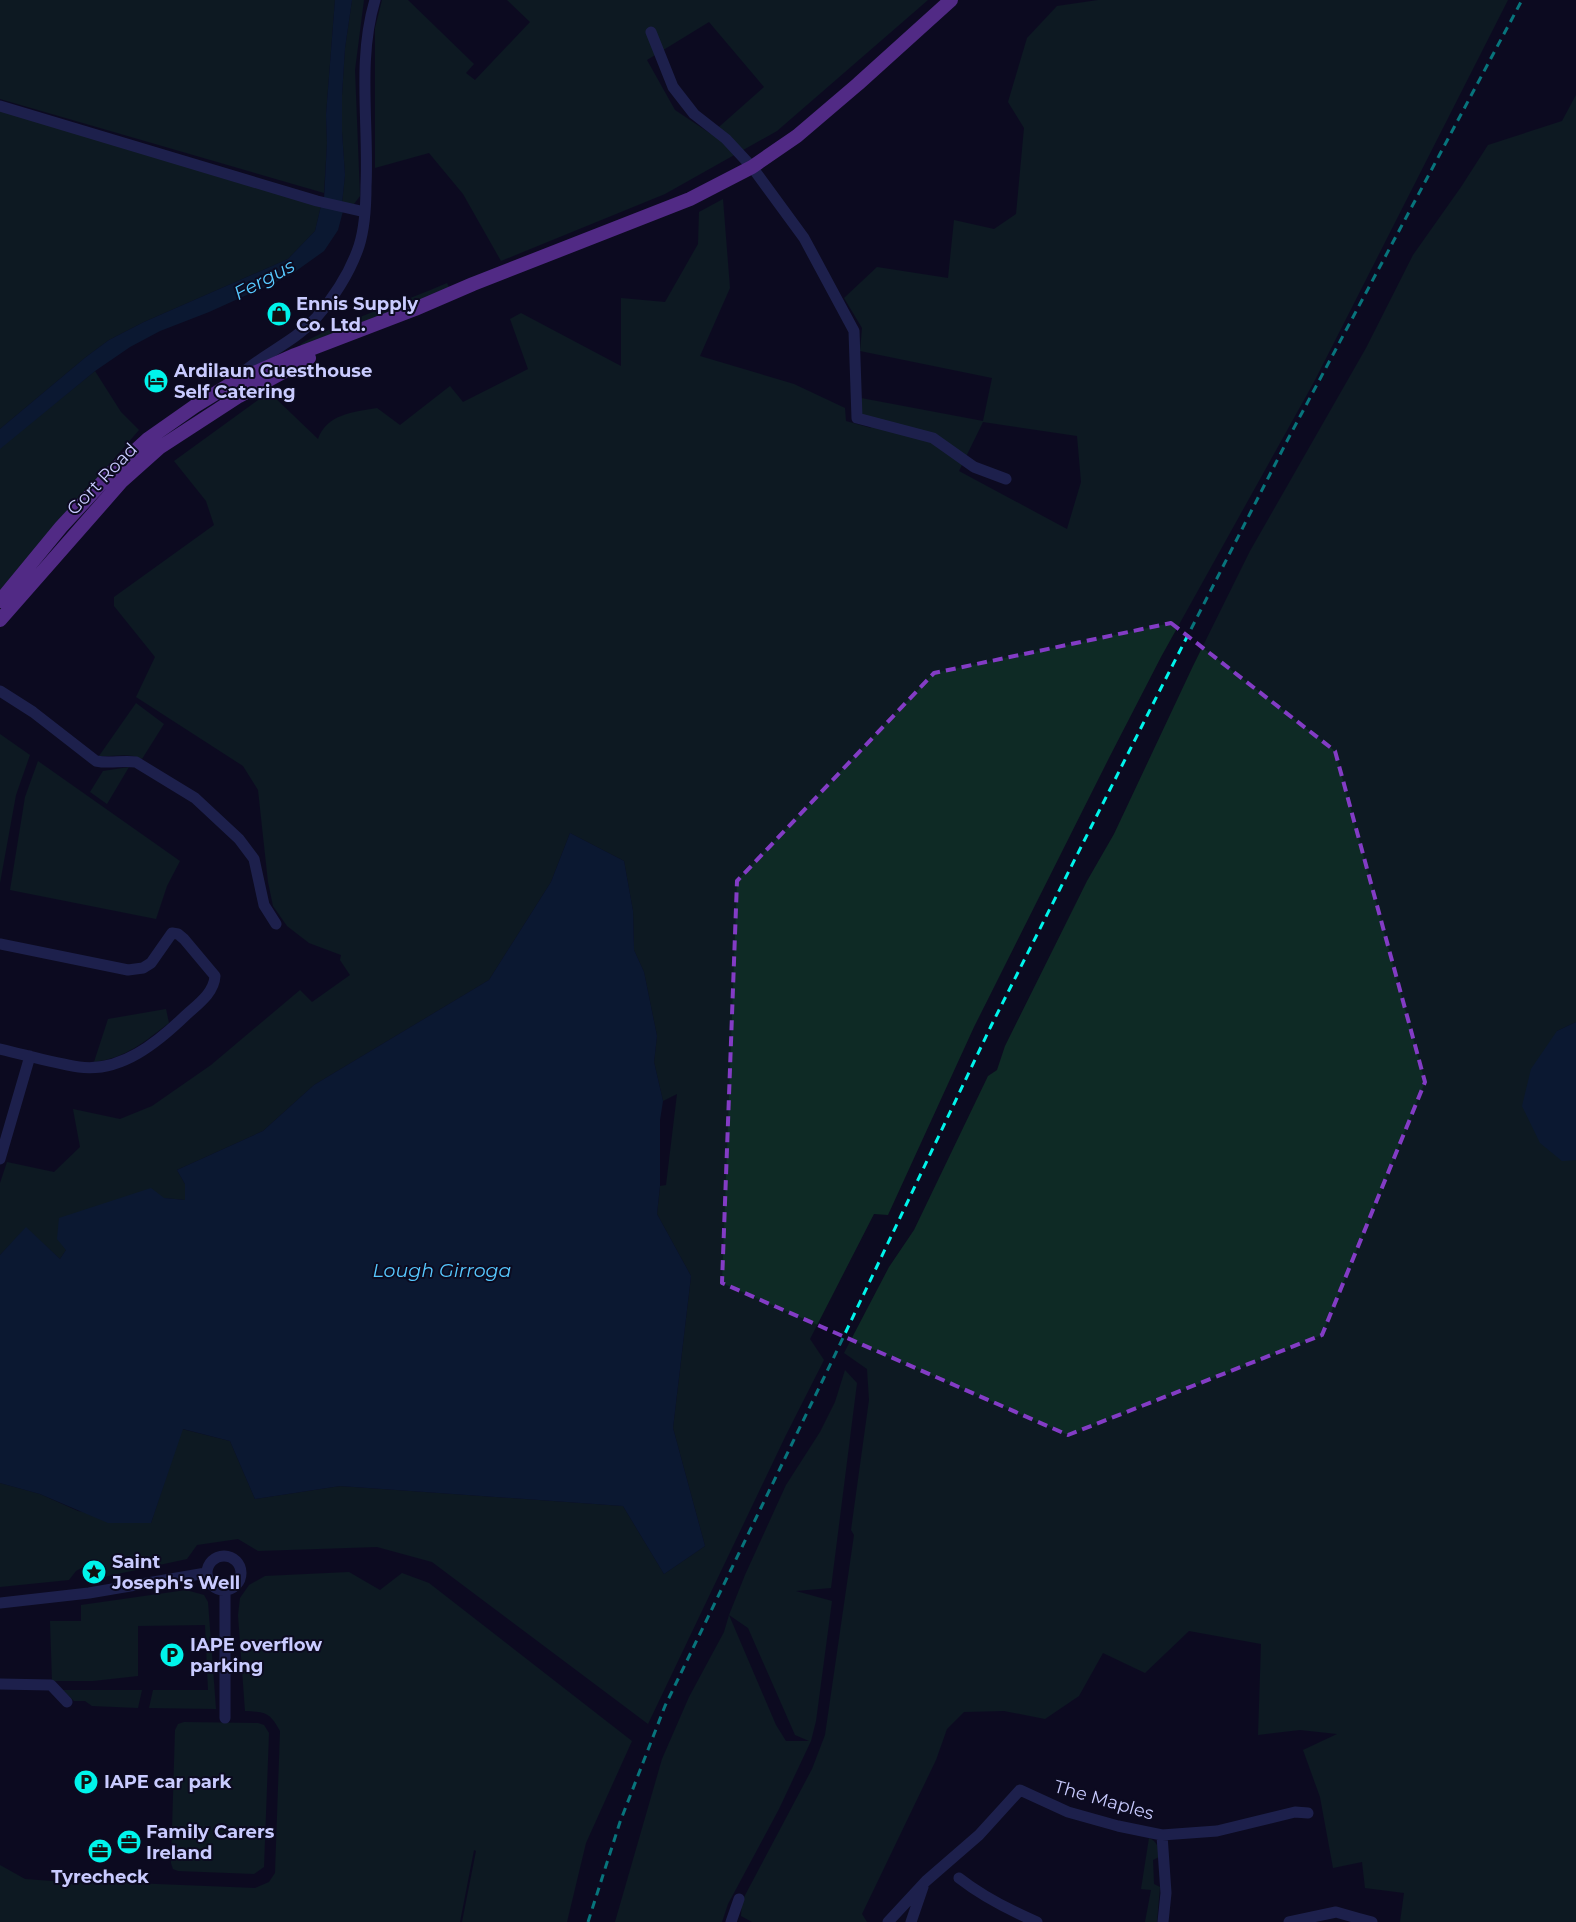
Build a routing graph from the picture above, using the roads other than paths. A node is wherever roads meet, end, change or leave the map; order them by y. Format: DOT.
graph roads {
  1 [pos="375,0"];
  2 [pos="951,0"];
  3 [pos="652,32"];
  4 [pos="0,106"];
  5 [pos="752,167"];
  6 [pos="365,212"];
  7 [pos="294,353"];
  8 [pos="1006,479"];
  9 [pos="0,601"];
  10 [pos="0,620"];
  11 [pos="0,691"];
  12 [pos="276,924"];
  13 [pos="0,944"];
  14 [pos="0,1049"];
  15 [pos="30,1056"];
  16 [pos="1,1155"];
  17 [pos="206,1573"];
  18 [pos="225,1590"];
  19 [pos="0,1603"];
  20 [pos="0,1684"];
  21 [pos="67,1702"];
  22 [pos="224,1718"];
  23 [pos="1308,1813"];
  24 [pos="1162,1835"];
  25 [pos="959,1878"];
  26 [pos="926,1881"];
  27 [pos="739,1899"];
  28 [pos="1356,1920"];
  29 [pos="731,1922"];
  30 [pos="888,1922"];
  31 [pos="911,1922"];
  32 [pos="1037,1922"];
  33 [pos="1162,1922"];
  34 [pos="1289,1922"];
  35 [pos="1372,1922"];
  1 -- 6 [label="street"];
  2 -- 5 [label="main road, Gort Road"];
  3 -- 5 [label="street"];
  4 -- 6 [label="street"];
  5 -- 7 [label="main road, Gort Road"];
  5 -- 8 [label="street"];
  6 -- 7 [label="street"];
  7 -- 9 [label="main road"];
  7 -- 10 [label="main road, Gort Road"];
  11 -- 12 [label="street"];
  13 -- 15 [label="street"];
  14 -- 15 [label="street"];
  15 -- 16 [label="street"];
  17 -- 18 [label="street"];
  17 -- 18 [label="street"];
  17 -- 19 [label="street"];
  18 -- 22 [label="street"];
  20 -- 21 [label="street"];
  23 -- 24 [label="street, The Maples"];
  24 -- 26 [label="street, The Maples"];
  24 -- 33 [label="street, The Maples"];
  25 -- 32 [label="street"];
  26 -- 30 [label="street, The Maples"];
  26 -- 31 [label="street, The Maples"];
  27 -- 29 [label="street"];
  28 -- 34 [label="street"];
  28 -- 35 [label="street"];
}
